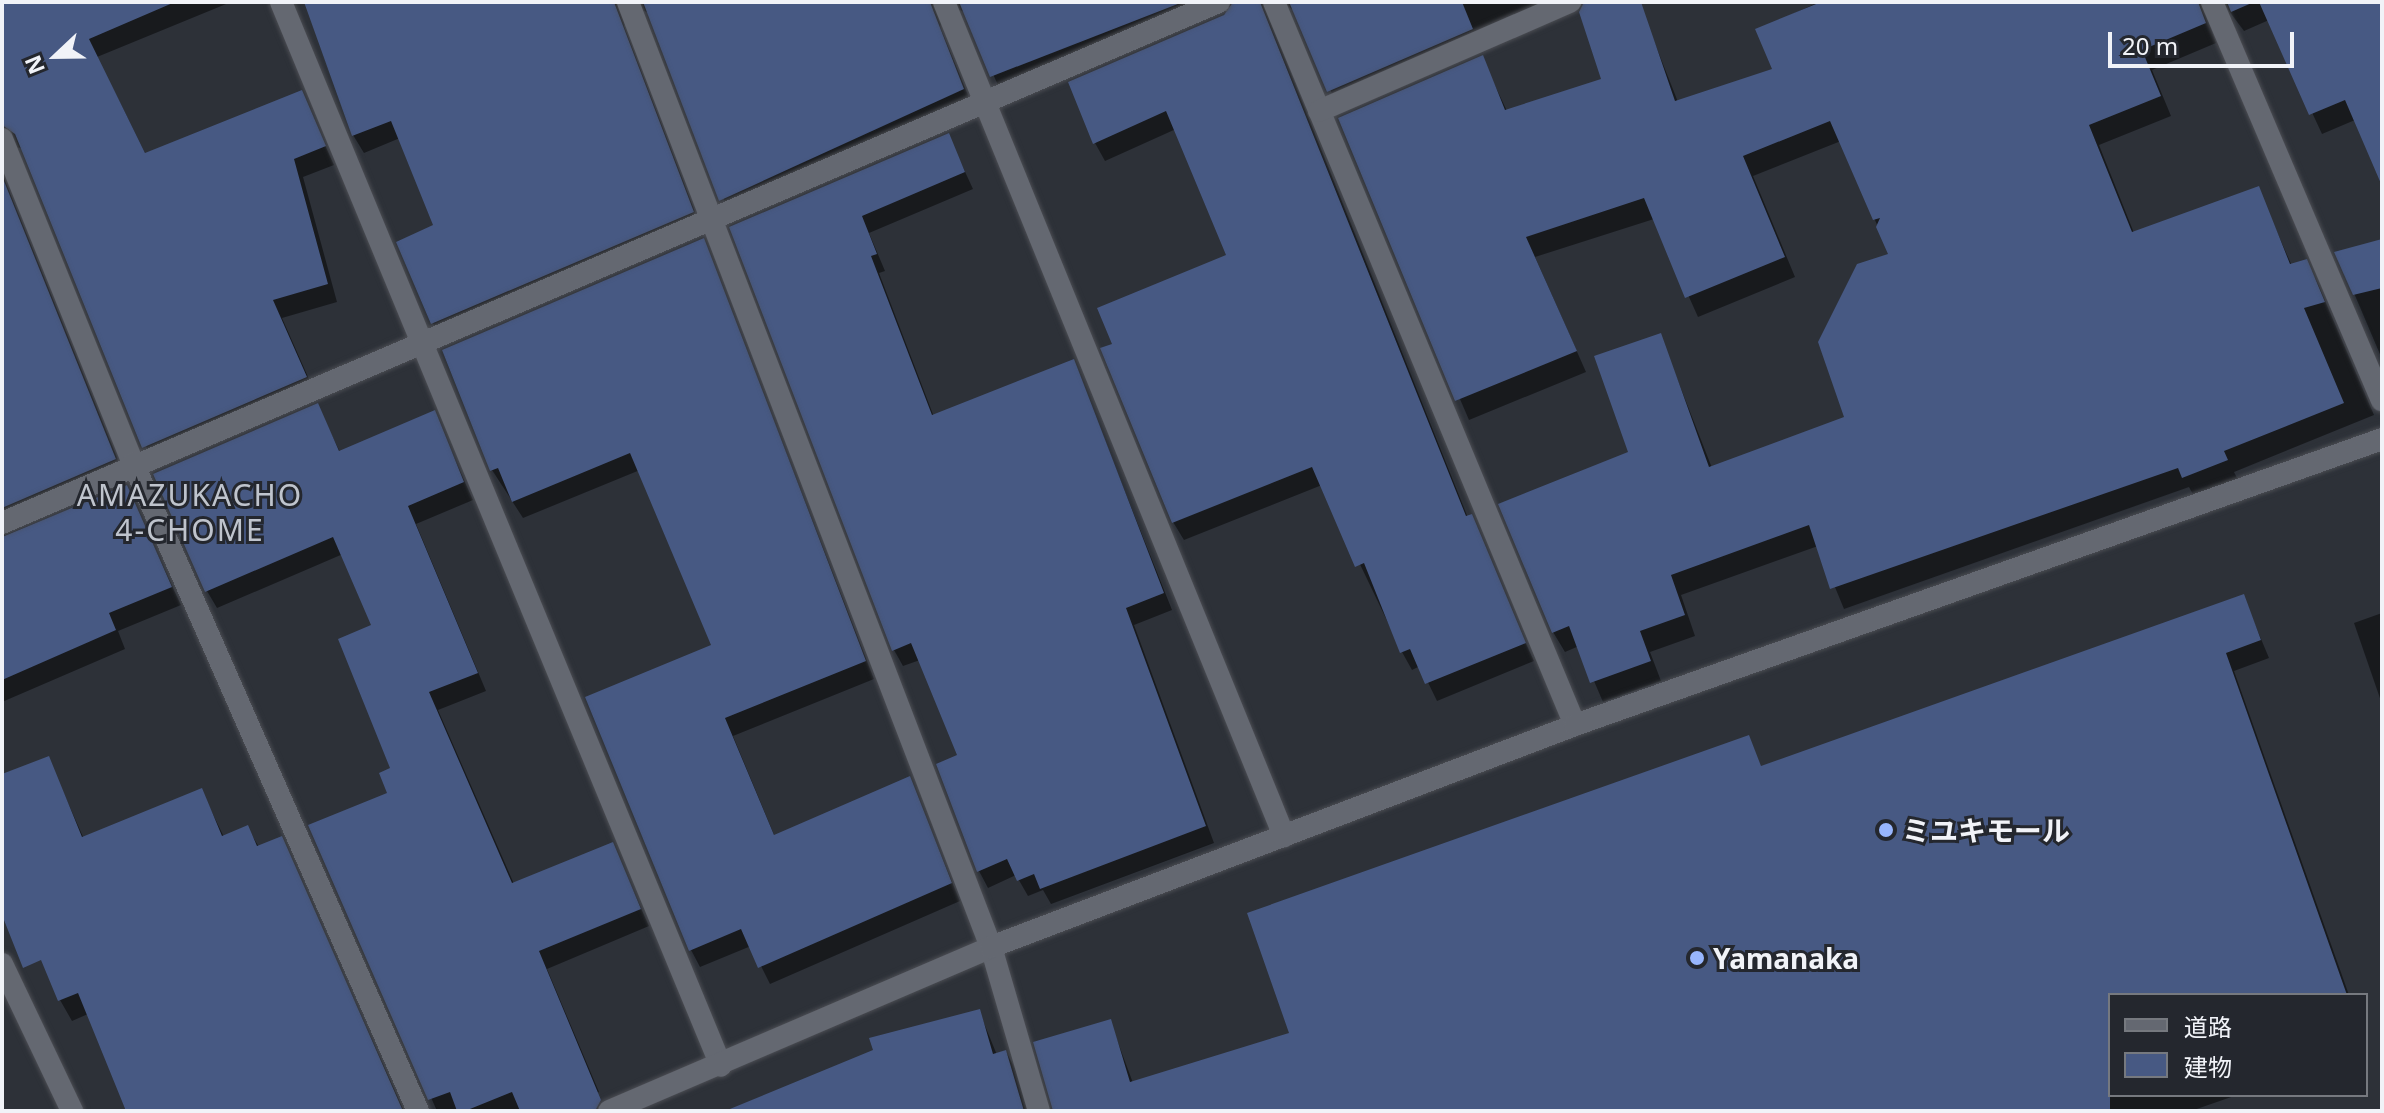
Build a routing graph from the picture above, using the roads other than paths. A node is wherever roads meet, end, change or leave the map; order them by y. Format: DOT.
graph roads {
  1 [pos="281,2"];
  2 [pos="628,2"];
  3 [pos="944,2"];
  4 [pos="1219,2"];
  5 [pos="1274,2"];
  6 [pos="1570,2"];
  7 [pos="2212,2"];
  8 [pos="984,101"];
  9 [pos="1319,111"];
  10 [pos="2,139"];
  11 [pos="715,218"];
  12 [pos="419,338"];
  13 [pos="2382,400"];
  14 [pos="2382,439"];
  15 [pos="133,463"];
  16 [pos="2,523"];
  17 [pos="1575,725"];
  18 [pos="1284,836"];
  19 [pos="991,947"];
  20 [pos="2,964"];
  21 [pos="721,1066"];
  22 [pos="72,1111"];
  23 [pos="418,1111"];
  24 [pos="609,1111"];
  25 [pos="1039,1111"];
  1 -- 12 [label="street"];
  2 -- 11 [label="street"];
  3 -- 8 [label="street"];
  4 -- 8 [label="street"];
  5 -- 9 [label="street"];
  6 -- 9 [label="street"];
  7 -- 13 [label="street"];
  8 -- 11 [label="street"];
  8 -- 18 [label="street"];
  9 -- 17 [label="street"];
  10 -- 15 [label="street"];
  11 -- 12 [label="street"];
  11 -- 19 [label="street"];
  12 -- 15 [label="street"];
  12 -- 21 [label="street"];
  14 -- 17 [label="street"];
  15 -- 16 [label="street"];
  15 -- 23 [label="street"];
  17 -- 18 [label="street"];
  18 -- 19 [label="street"];
  19 -- 21 [label="street"];
  19 -- 25 [label="street"];
  20 -- 22 [label="street"];
  21 -- 24 [label="street"];
}
